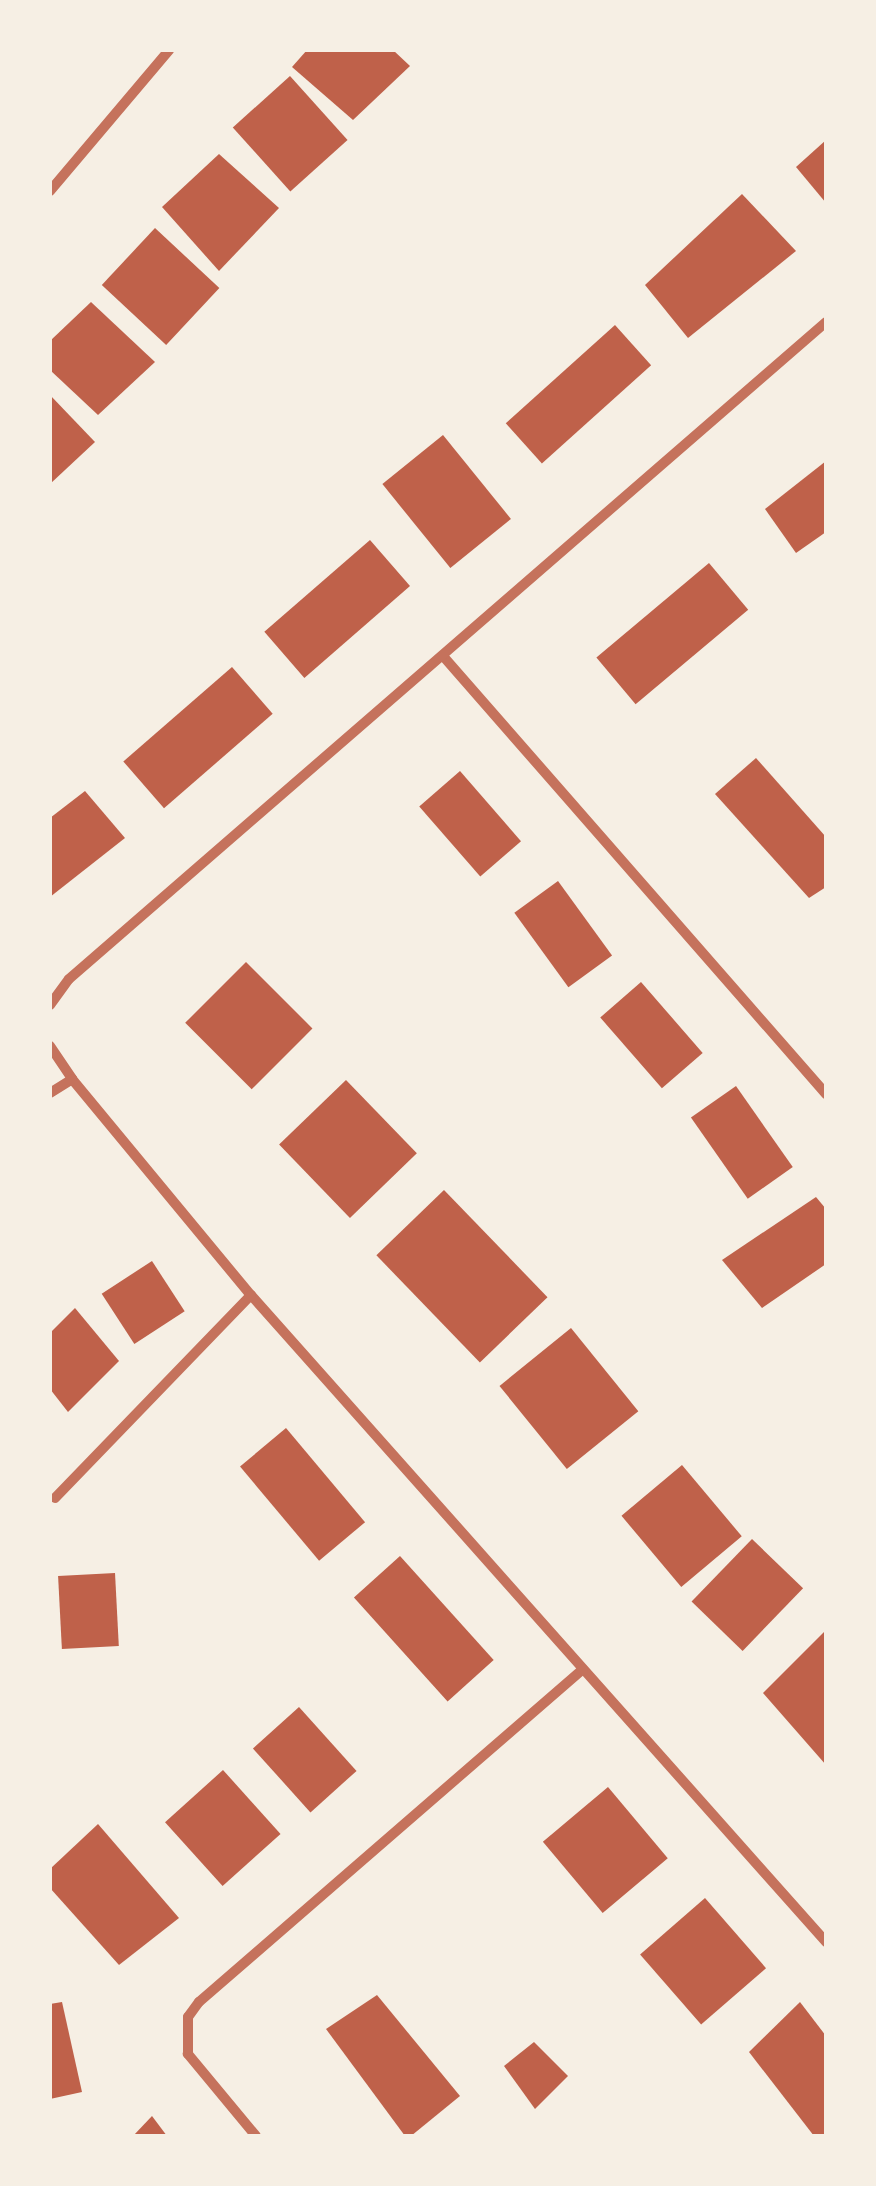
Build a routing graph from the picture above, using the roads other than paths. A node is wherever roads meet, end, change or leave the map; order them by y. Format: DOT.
graph roads {
  1 [pos="169,50"];
  2 [pos="50,191"];
  3 [pos="826,322"];
  4 [pos="443,656"];
  5 [pos="50,1005"];
  6 [pos="50,1046"];
  7 [pos="72,1079"];
  8 [pos="50,1094"];
  9 [pos="826,1094"];
  10 [pos="251,1295"];
  11 [pos="55,1498"];
  12 [pos="582,1668"];
  13 [pos="826,1942"];
  14 [pos="256,2136"];
  1 -- 2 [label="street"];
  3 -- 4 [label="street"];
  4 -- 5 [label="street"];
  4 -- 9 [label="street"];
  6 -- 7 [label="street"];
  7 -- 8 [label="street"];
  7 -- 10 [label="street"];
  10 -- 11 [label="street"];
  10 -- 12 [label="street"];
  12 -- 13 [label="street"];
  12 -- 14 [label="street"];
}
